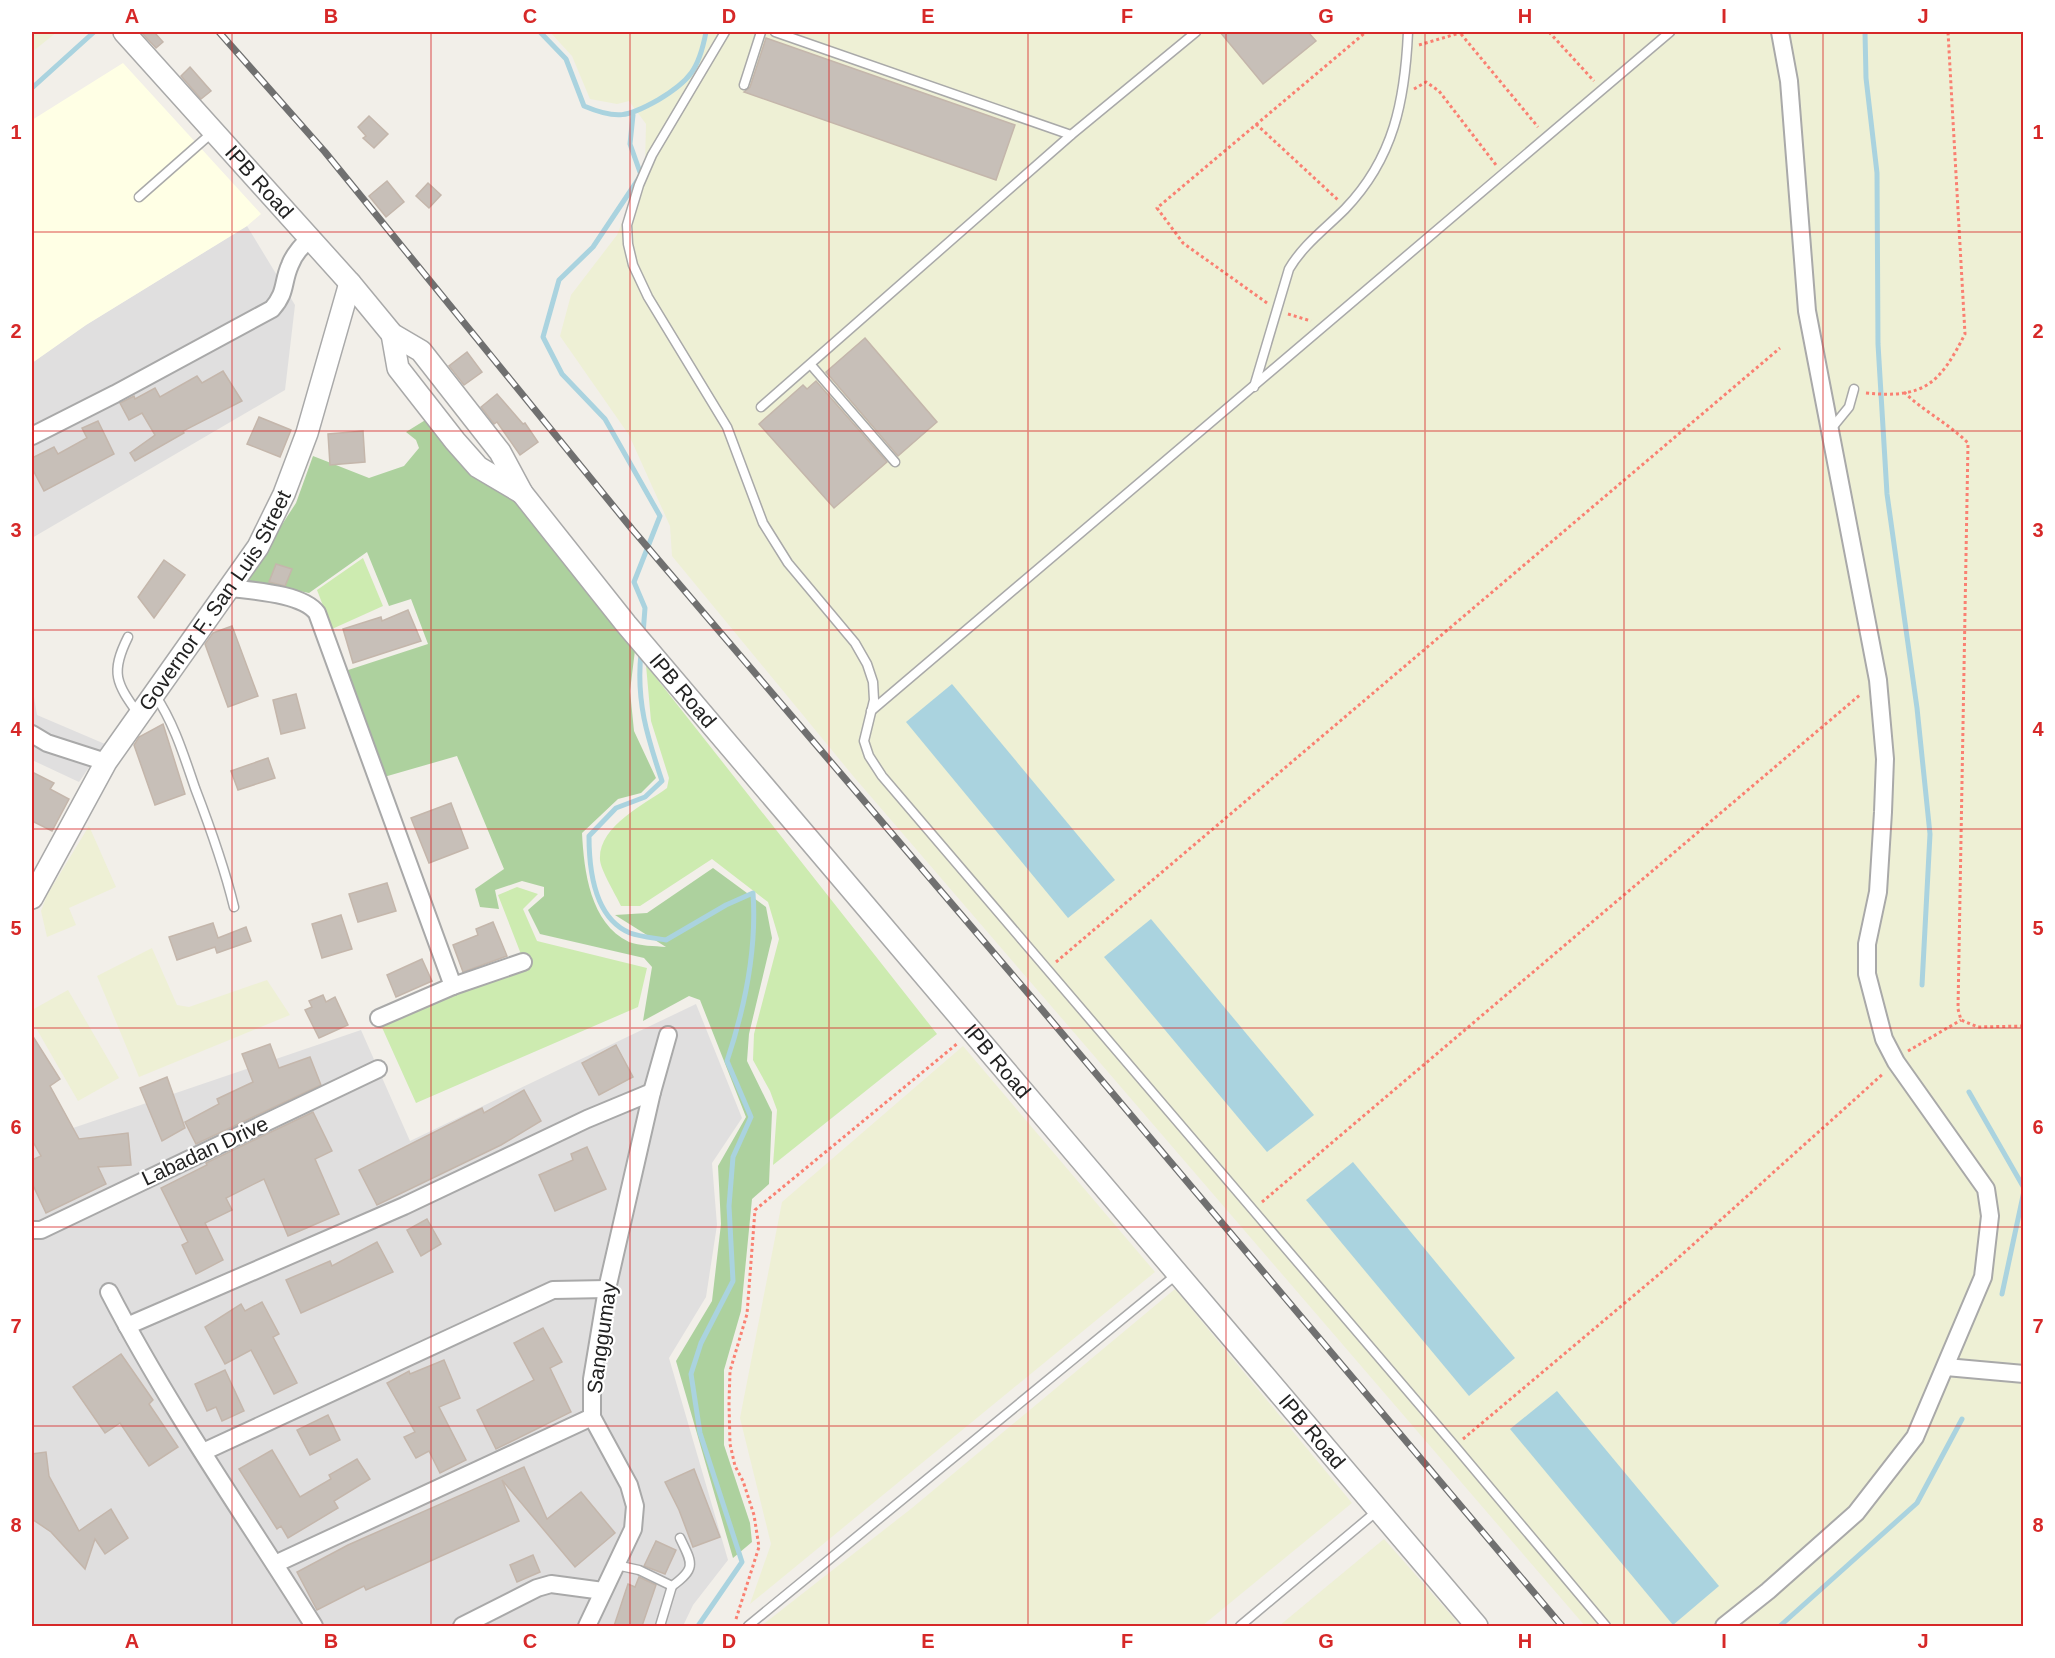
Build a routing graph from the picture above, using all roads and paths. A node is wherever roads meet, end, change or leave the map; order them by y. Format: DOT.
graph roads {
  1 [pos="725,32"];
  2 [pos="761,32"];
  3 [pos="775,32"];
  4 [pos="1196,32"];
  5 [pos="1366,32"];
  6 [pos="1408,32"];
  7 [pos="1549,32"];
  8 [pos="1670,32"];
  9 [pos="1780,32"];
  10 [pos="1948,32"];
  11 [pos="126,33"];
  12 [pos="1462,33"];
  13 [pos="1408,48"];
  14 [pos="744,85"];
  15 [pos="1602,89"];
  16 [pos="1402,95"];
  17 [pos="1256,124"];
  18 [pos="214,131"];
  19 [pos="1071,135"];
  20 [pos="1546,138"];
  21 [pos="1504,175"];
  22 [pos="139,197"];
  23 [pos="1346,207"];
  24 [pos="310,238"];
  25 [pos="350,283"];
  26 [pos="1276,310"];
  27 [pos="1326,325"];
  28 [pos="392,334"];
  29 [pos="1780,348"];
  30 [pos="811,365"];
  31 [pos="1254,388"];
  32 [pos="1858,391"];
  33 [pos="1904,392"];
  34 [pos="761,407"];
  35 [pos="1829,432"];
  36 [pos="32,436"];
  37 [pos="895,462"];
  38 [pos="522,493"];
  39 [pos="231,588"];
  40 [pos="128,637"];
  41 [pos="1878,680"];
  42 [pos="155,694"];
  43 [pos="871,712"];
  44 [pos="140,715"];
  45 [pos="32,734"];
  46 [pos="106,762"];
  47 [pos="32,898"];
  48 [pos="234,907"];
  49 [pos="523,962"];
  50 [pos="1048,969"];
  51 [pos="453,986"];
  52 [pos="380,1018"];
  53 [pos="1961,1020"];
  54 [pos="2024,1026"];
  55 [pos="973,1031"];
  56 [pos="668,1035"];
  57 [pos="1912,1047"];
  58 [pos="1896,1062"];
  59 [pos="378,1070"];
  60 [pos="652,1092"];
  61 [pos="1251,1211"];
  62 [pos="32,1230"];
  63 [pos="1177,1275"];
  64 [pos="608,1289"];
  65 [pos="109,1292"];
  66 [pos="127,1326"];
  67 [pos="1946,1367"];
  68 [pos="2024,1374"];
  69 [pos="592,1417"];
  70 [pos="1454,1445"];
  71 [pos="203,1452"];
  72 [pos="1378,1510"];
  73 [pos="680,1538"];
  74 [pos="275,1564"];
  75 [pos="615,1564"];
  76 [pos="672,1586"];
  77 [pos="603,1591"];
  78 [pos="315,1626"];
  79 [pos="462,1626"];
  80 [pos="587,1626"];
  81 [pos="660,1626"];
  82 [pos="733,1626"];
  83 [pos="748,1626"];
  84 [pos="1240,1626"];
  85 [pos="1477,1626"];
  86 [pos="1606,1626"];
  87 [pos="1724,1626"];
  1 -- 43 [label="lane"];
  2 -- 14 [label="lane"];
  3 -- 19 [label="lane"];
  4 -- 19 [label="lane"];
  5 -- 17 [label="path"];
  6 -- 13 [label="lane"];
  7 -- 15 [label="path"];
  8 -- 15 [label="lane"];
  9 -- 35 [label="street"];
  10 -- 33 [label="path"];
  11 -- 18 [label="street, IPB Road"];
  12 -- 13 [label="path"];
  12 -- 20 [label="path"];
  13 -- 16 [label="lane"];
  15 -- 20 [label="lane"];
  16 -- 21 [label="path"];
  16 -- 23 [label="lane"];
  17 -- 23 [label="path"];
  17 -- 26 [label="path"];
  18 -- 22 [label="lane"];
  18 -- 24 [label="street, IPB Road"];
  19 -- 30 [label="lane"];
  20 -- 21 [label="lane"];
  21 -- 27 [label="lane"];
  23 -- 26 [label="lane"];
  24 -- 25 [label="street, IPB Road"];
  24 -- 36 [label="street"];
  25 -- 28 [label="street, IPB Road"];
  25 -- 39 [label="street, Governor F. San Luis Street"];
  26 -- 27 [label="path"];
  26 -- 31 [label="lane"];
  27 -- 31 [label="lane"];
  28 -- 38 [label="street, IPB Road"];
  28 -- 38 [label="street, IPB Road"];
  29 -- 50 [label="path"];
  30 -- 34 [label="lane"];
  30 -- 37 [label="lane"];
  31 -- 43 [label="lane"];
  32 -- 33 [label="path"];
  32 -- 35 [label="lane"];
  33 -- 53 [label="path"];
  35 -- 41 [label="street"];
  38 -- 55 [label="street, IPB Road"];
  39 -- 42 [label="street, Governor F. San Luis Street"];
  39 -- 51 [label="street"];
  40 -- 44 [label="lane"];
  41 -- 58 [label="street"];
  41 -- 61 [label="path"];
  42 -- 44 [label="street, Governor F. San Luis Street"];
  42 -- 48 [label="lane"];
  43 -- 50 [label="lane"];
  44 -- 46 [label="street, Governor F. San Luis Street"];
  45 -- 46 [label="street"];
  46 -- 47 [label="street, Governor F. San Luis Street"];
  49 -- 51 [label="street"];
  50 -- 61 [label="lane"];
  51 -- 52 [label="street"];
  53 -- 54 [label="path"];
  53 -- 57 [label="path"];
  55 -- 63 [label="street, IPB Road"];
  55 -- 82 [label="path"];
  56 -- 60 [label="street, Sanggumay"];
  58 -- 67 [label="street"];
  58 -- 70 [label="path"];
  59 -- 62 [label="street, Labadan Drive"];
  60 -- 64 [label="street, Sanggumay"];
  60 -- 66 [label="street"];
  61 -- 70 [label="lane"];
  63 -- 72 [label="street, IPB Road"];
  63 -- 83 [label="lane"];
  64 -- 69 [label="street, Sanggumay"];
  64 -- 71 [label="street"];
  65 -- 66 [label="street"];
  66 -- 71 [label="street"];
  67 -- 68 [label="street"];
  67 -- 87 [label="street"];
  69 -- 74 [label="street"];
  69 -- 75 [label="street, Sanggumay"];
  70 -- 86 [label="lane"];
  71 -- 74 [label="street"];
  72 -- 84 [label="lane"];
  72 -- 85 [label="street, IPB Road"];
  73 -- 76 [label="lane"];
  74 -- 78 [label="street"];
  75 -- 76 [label="lane"];
  75 -- 77 [label="street, Sanggumay"];
  76 -- 81 [label="lane"];
  77 -- 79 [label="street"];
  77 -- 80 [label="street, Sanggumay"];
}
